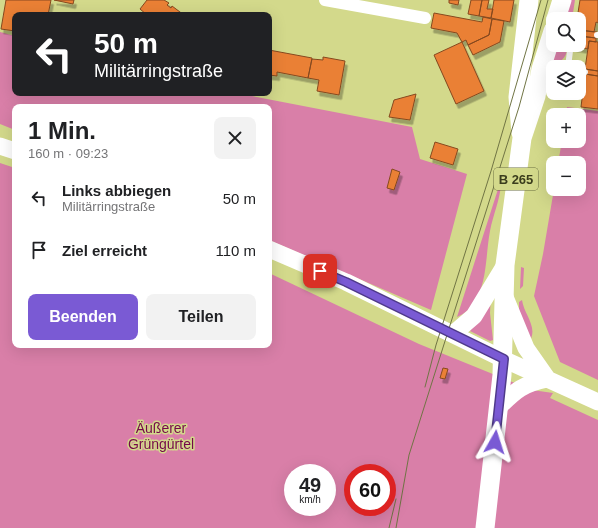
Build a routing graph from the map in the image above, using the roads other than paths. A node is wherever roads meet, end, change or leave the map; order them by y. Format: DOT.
graph roads {
  1 [pos="325,0"];
  2 [pos="529,0"];
  3 [pos="562,0"];
  4 [pos="558,12"];
  5 [pos="425,18"];
  6 [pos="548,52"];
  7 [pos="522,138"];
  8 [pos="0,146"];
  9 [pos="12,150"];
  10 [pos="272,250"];
  11 [pos="505,265"];
  12 [pos="504,294"];
  13 [pos="453,334"];
  14 [pos="504,359"];
  15 [pos="547,379"];
  16 [pos="598,402"];
  17 [pos="499,407"];
  18 [pos="485,528"];
  1 -- 5 [label="street"];
  2 -- 7 [label="main road, B 265"];
  3 -- 4 [label="main road"];
  6 -- 7 [label="main road, B 265"];
  7 -- 11 [label="main road, B 265"];
  8 -- 9 [label="main road"];
  10 -- 13 [label="main road"];
  11 -- 12 [label="main road, B 265"];
  11 -- 13 [label="main road"];
  12 -- 14 [label="main road, B 265"];
  12 -- 15 [label="main road"];
  13 -- 14 [label="main road"];
  14 -- 15 [label="main road"];
  14 -- 17 [label="main road, B 265"];
  15 -- 16 [label="main road"];
  15 -- 17 [label="main road"];
  17 -- 18 [label="main road, B 265"];
}
